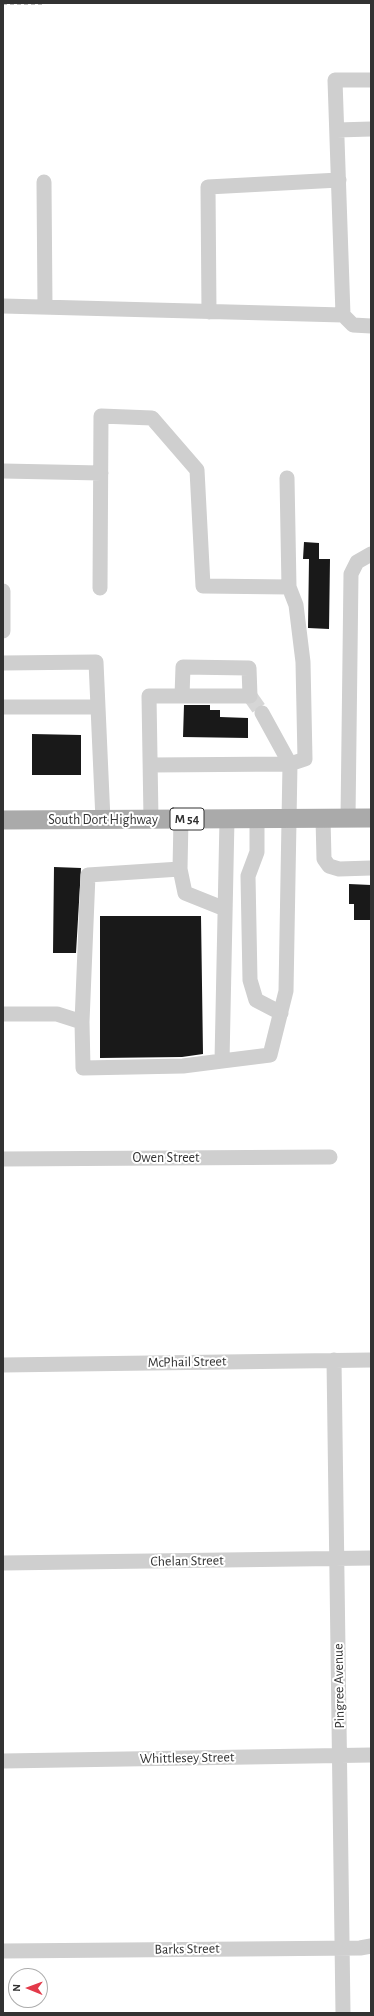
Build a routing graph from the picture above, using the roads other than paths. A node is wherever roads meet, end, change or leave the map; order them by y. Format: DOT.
graph roads {
  1 [pos="371,80"];
  2 [pos="371,129"];
  3 [pos="337,130"];
  4 [pos="339,180"];
  5 [pos="44,182"];
  6 [pos="3,306"];
  7 [pos="44,308"];
  8 [pos="209,312"];
  9 [pos="343,315"];
  10 [pos="371,326"];
  11 [pos="3,471"];
  12 [pos="101,473"];
  13 [pos="287,478"];
  14 [pos="371,554"];
  15 [pos="289,587"];
  16 [pos="100,588"];
  17 [pos="3,591"];
  18 [pos="3,631"];
  19 [pos="3,663"];
  20 [pos="182,696"];
  21 [pos="3,707"];
  22 [pos="98,707"];
  23 [pos="262,713"];
  24 [pos="290,764"];
  25 [pos="151,765"];
  26 [pos="323,818"];
  27 [pos="348,818"];
  28 [pos="371,818"];
  29 [pos="151,819"];
  30 [pos="181,819"];
  31 [pos="227,819"];
  32 [pos="257,819"];
  33 [pos="289,819"];
  34 [pos="3,820"];
  35 [pos="103,820"];
  36 [pos="371,868"];
  37 [pos="180,869"];
  38 [pos="225,909"];
  39 [pos="281,1013"];
  40 [pos="3,1014"];
  41 [pos="82,1022"];
  42 [pos="222,1061"];
  43 [pos="3,1158"];
  44 [pos="330,1158"];
  45 [pos="334,1360"];
  46 [pos="371,1360"];
  47 [pos="3,1365"];
  48 [pos="336,1558"];
  49 [pos="371,1558"];
  50 [pos="3,1563"];
  51 [pos="371,1755"];
  52 [pos="341,1756"];
  53 [pos="3,1760"];
  54 [pos="371,1946"];
  55 [pos="342,1947"];
  56 [pos="3,1952"];
  57 [pos="343,2013"];
  1 -- 3 [label="street"];
  2 -- 3 [label="street"];
  3 -- 4 [label="street"];
  4 -- 8 [label="street"];
  4 -- 9 [label="street"];
  5 -- 7 [label="street"];
  6 -- 7 [label="street"];
  7 -- 8 [label="street"];
  8 -- 9 [label="street"];
  9 -- 10 [label="street"];
  11 -- 12 [label="street"];
  12 -- 15 [label="street"];
  12 -- 16 [label="street"];
  13 -- 15 [label="street"];
  14 -- 27 [label="street"];
  15 -- 24 [label="street"];
  17 -- 18 [label="street"];
  19 -- 22 [label="street"];
  20 -- 20 [label="street"];
  20 -- 25 [label="street"];
  21 -- 22 [label="street"];
  22 -- 35 [label="street"];
  23 -- 24 [label="street"];
  24 -- 25 [label="street"];
  24 -- 33 [label="street"];
  25 -- 29 [label="street"];
  26 -- 27 [label="main road, South Dort Highway / M 54"];
  26 -- 33 [label="main road, South Dort Highway / M 54"];
  26 -- 36 [label="street"];
  27 -- 28 [label="main road, South Dort Highway / M 54"];
  29 -- 30 [label="main road, South Dort Highway / M 54"];
  29 -- 35 [label="main road, South Dort Highway / M 54"];
  30 -- 31 [label="main road, South Dort Highway / M 54"];
  30 -- 37 [label="street"];
  31 -- 32 [label="main road, South Dort Highway / M 54"];
  31 -- 38 [label="street"];
  32 -- 33 [label="main road, South Dort Highway / M 54"];
  32 -- 39 [label="street"];
  33 -- 39 [label="street"];
  34 -- 35 [label="main road, South Dort Highway / M 54"];
  37 -- 38 [label="street"];
  37 -- 41 [label="street"];
  38 -- 42 [label="street"];
  39 -- 42 [label="street"];
  40 -- 41 [label="street"];
  41 -- 42 [label="street"];
  43 -- 44 [label="street, Owen Street"];
  45 -- 46 [label="street, McPhail Street"];
  45 -- 47 [label="street, McPhail Street"];
  45 -- 48 [label="street, Pingree Avenue"];
  48 -- 49 [label="street, Chelan Street"];
  48 -- 50 [label="street, Chelan Street"];
  48 -- 52 [label="street, Pingree Avenue"];
  51 -- 52 [label="street, Whittlesey Street"];
  52 -- 53 [label="street, Whittlesey Street"];
  52 -- 55 [label="street, Pingree Avenue"];
  54 -- 55 [label="street, Barks Street"];
  55 -- 56 [label="street, Barks Street"];
  55 -- 57 [label="street, Pingree Avenue"];
}
